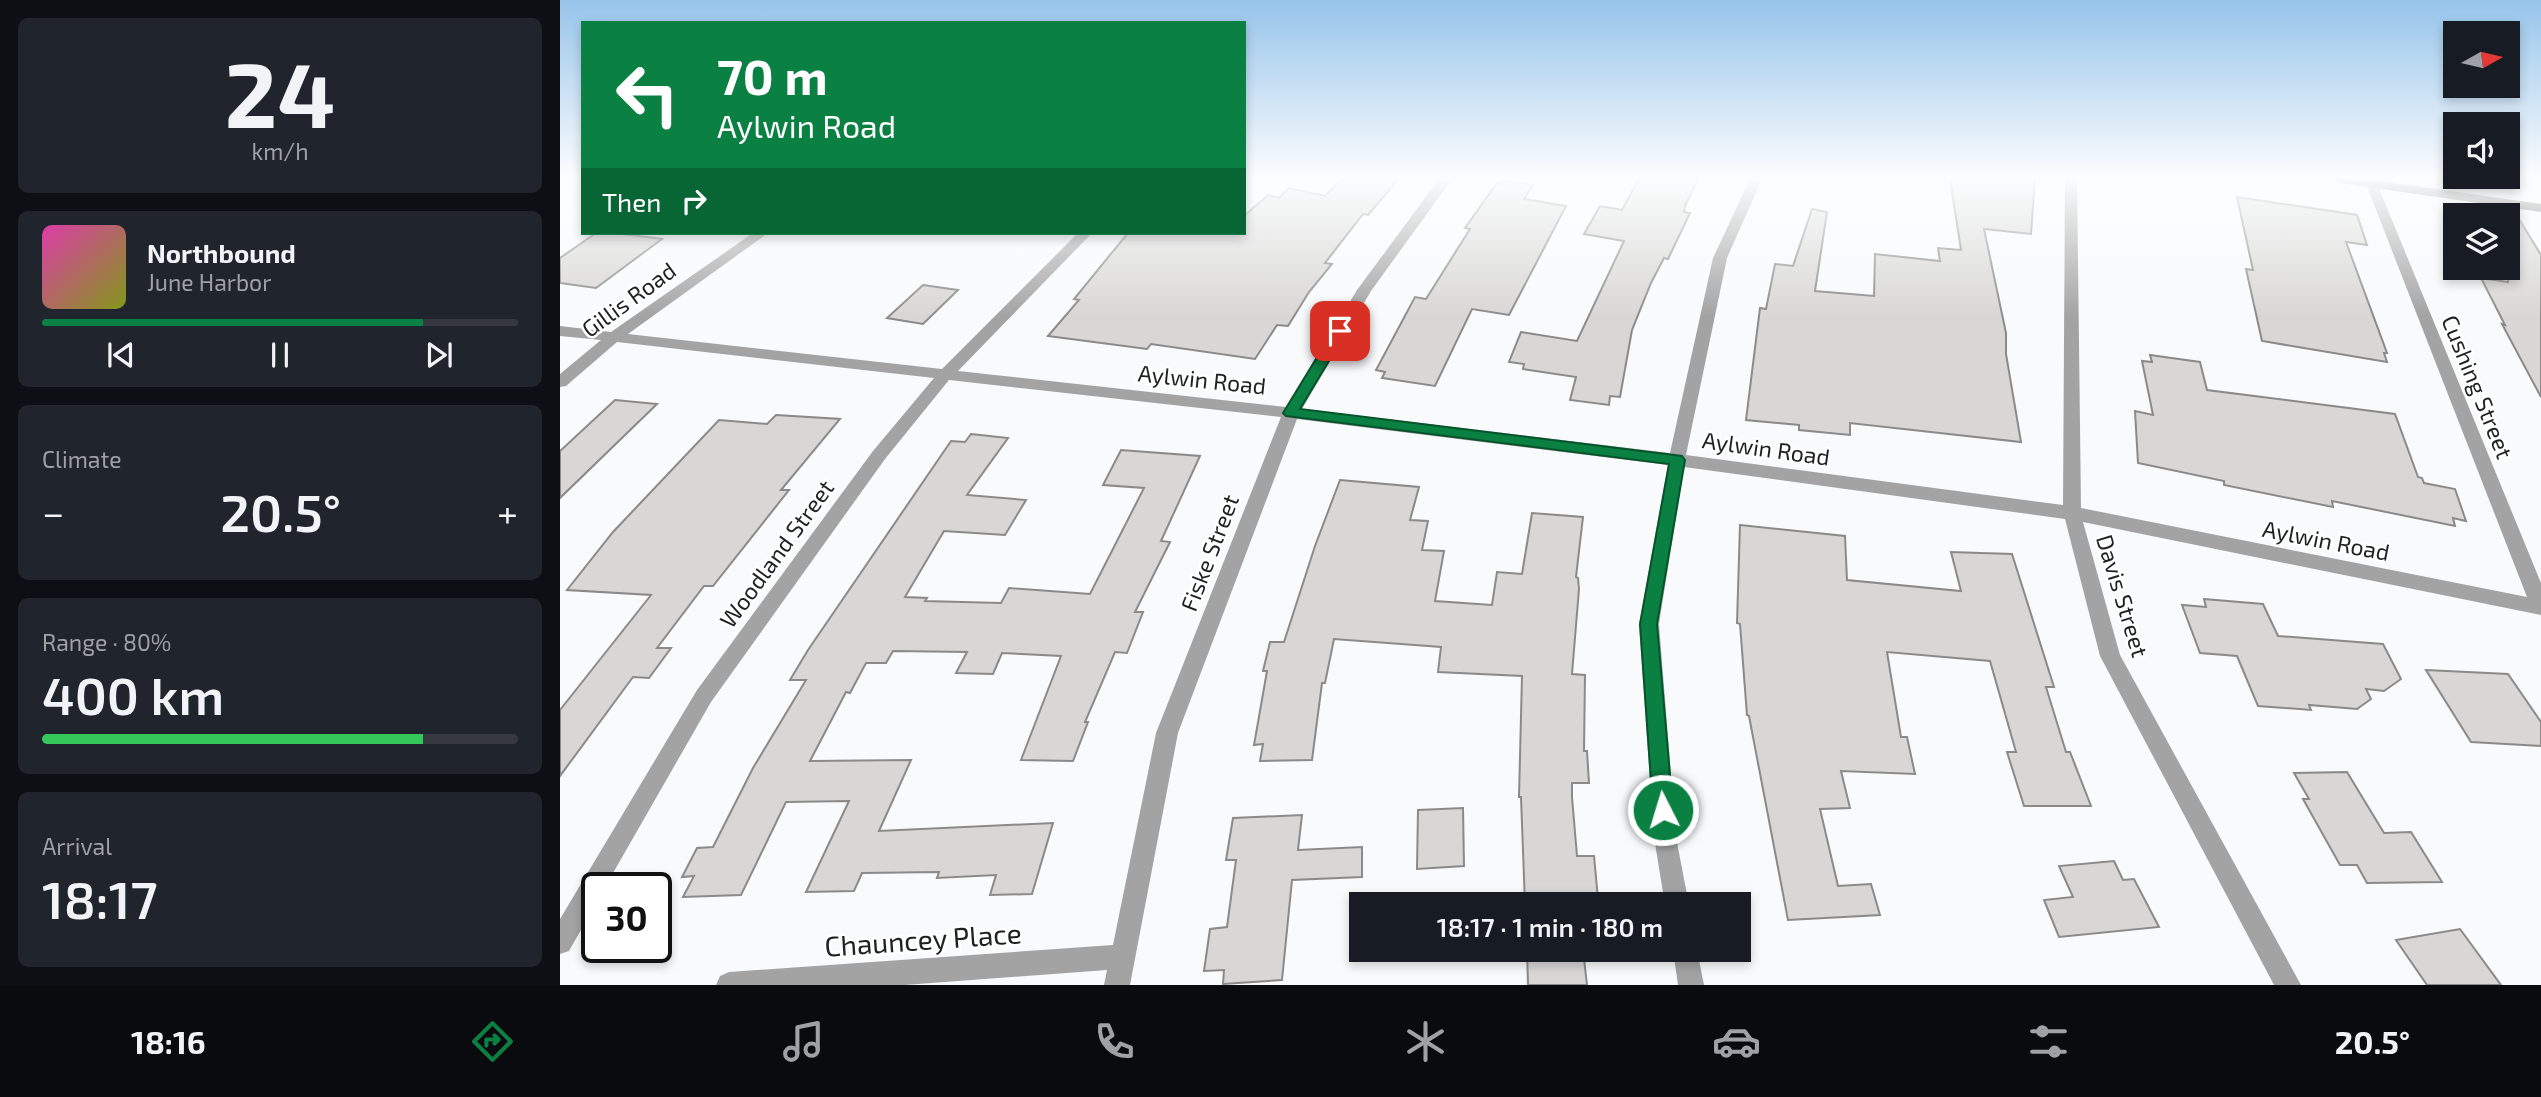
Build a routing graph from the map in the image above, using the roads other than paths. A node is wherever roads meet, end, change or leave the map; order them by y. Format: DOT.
graph roads {
  1 [pos="1413,225"];
  2 [pos="1735,225"];
  3 [pos="2071,225"];
  4 [pos="2388,225"];
  5 [pos="758,235"];
  6 [pos="1083,235"];
  7 [pos="560,331"];
  8 [pos="614,337"];
  9 [pos="944,376"];
  10 [pos="560,382"];
  11 [pos="1291,413"];
  12 [pos="1677,460"];
  13 [pos="2072,513"];
  14 [pos="2541,607"];
  15 [pos="1675,892"];
  16 [pos="560,942"];
  17 [pos="1122,957"];
  18 [pos="1687,962"];
  19 [pos="729,985"];
  20 [pos="1117,985"];
  21 [pos="1691,985"];
  22 [pos="2288,985"];
  1 -- 11 [label="street, Fiske Street"];
  2 -- 12 [label="street"];
  3 -- 13 [label="street, Davis Street"];
  4 -- 14 [label="street, Cushing Street"];
  5 -- 8 [label="street, Gillis Road"];
  6 -- 9 [label="street, Woodland Street"];
  7 -- 8 [label="street, Aylwin Road"];
  8 -- 9 [label="street, Aylwin Road"];
  8 -- 10 [label="street, Gillis Road"];
  9 -- 11 [label="street, Aylwin Road"];
  9 -- 16 [label="street, Woodland Street"];
  11 -- 12 [label="street, Aylwin Road"];
  11 -- 17 [label="street, Fiske Street"];
  12 -- 13 [label="street, Aylwin Road"];
  12 -- 15 [label="street"];
  13 -- 14 [label="street, Aylwin Road"];
  13 -- 22 [label="street, Davis Street"];
  17 -- 19 [label="street, Chauncey Place"];
  17 -- 20 [label="street, Fiske Street"];
  18 -- 21 [label="street"];
}
